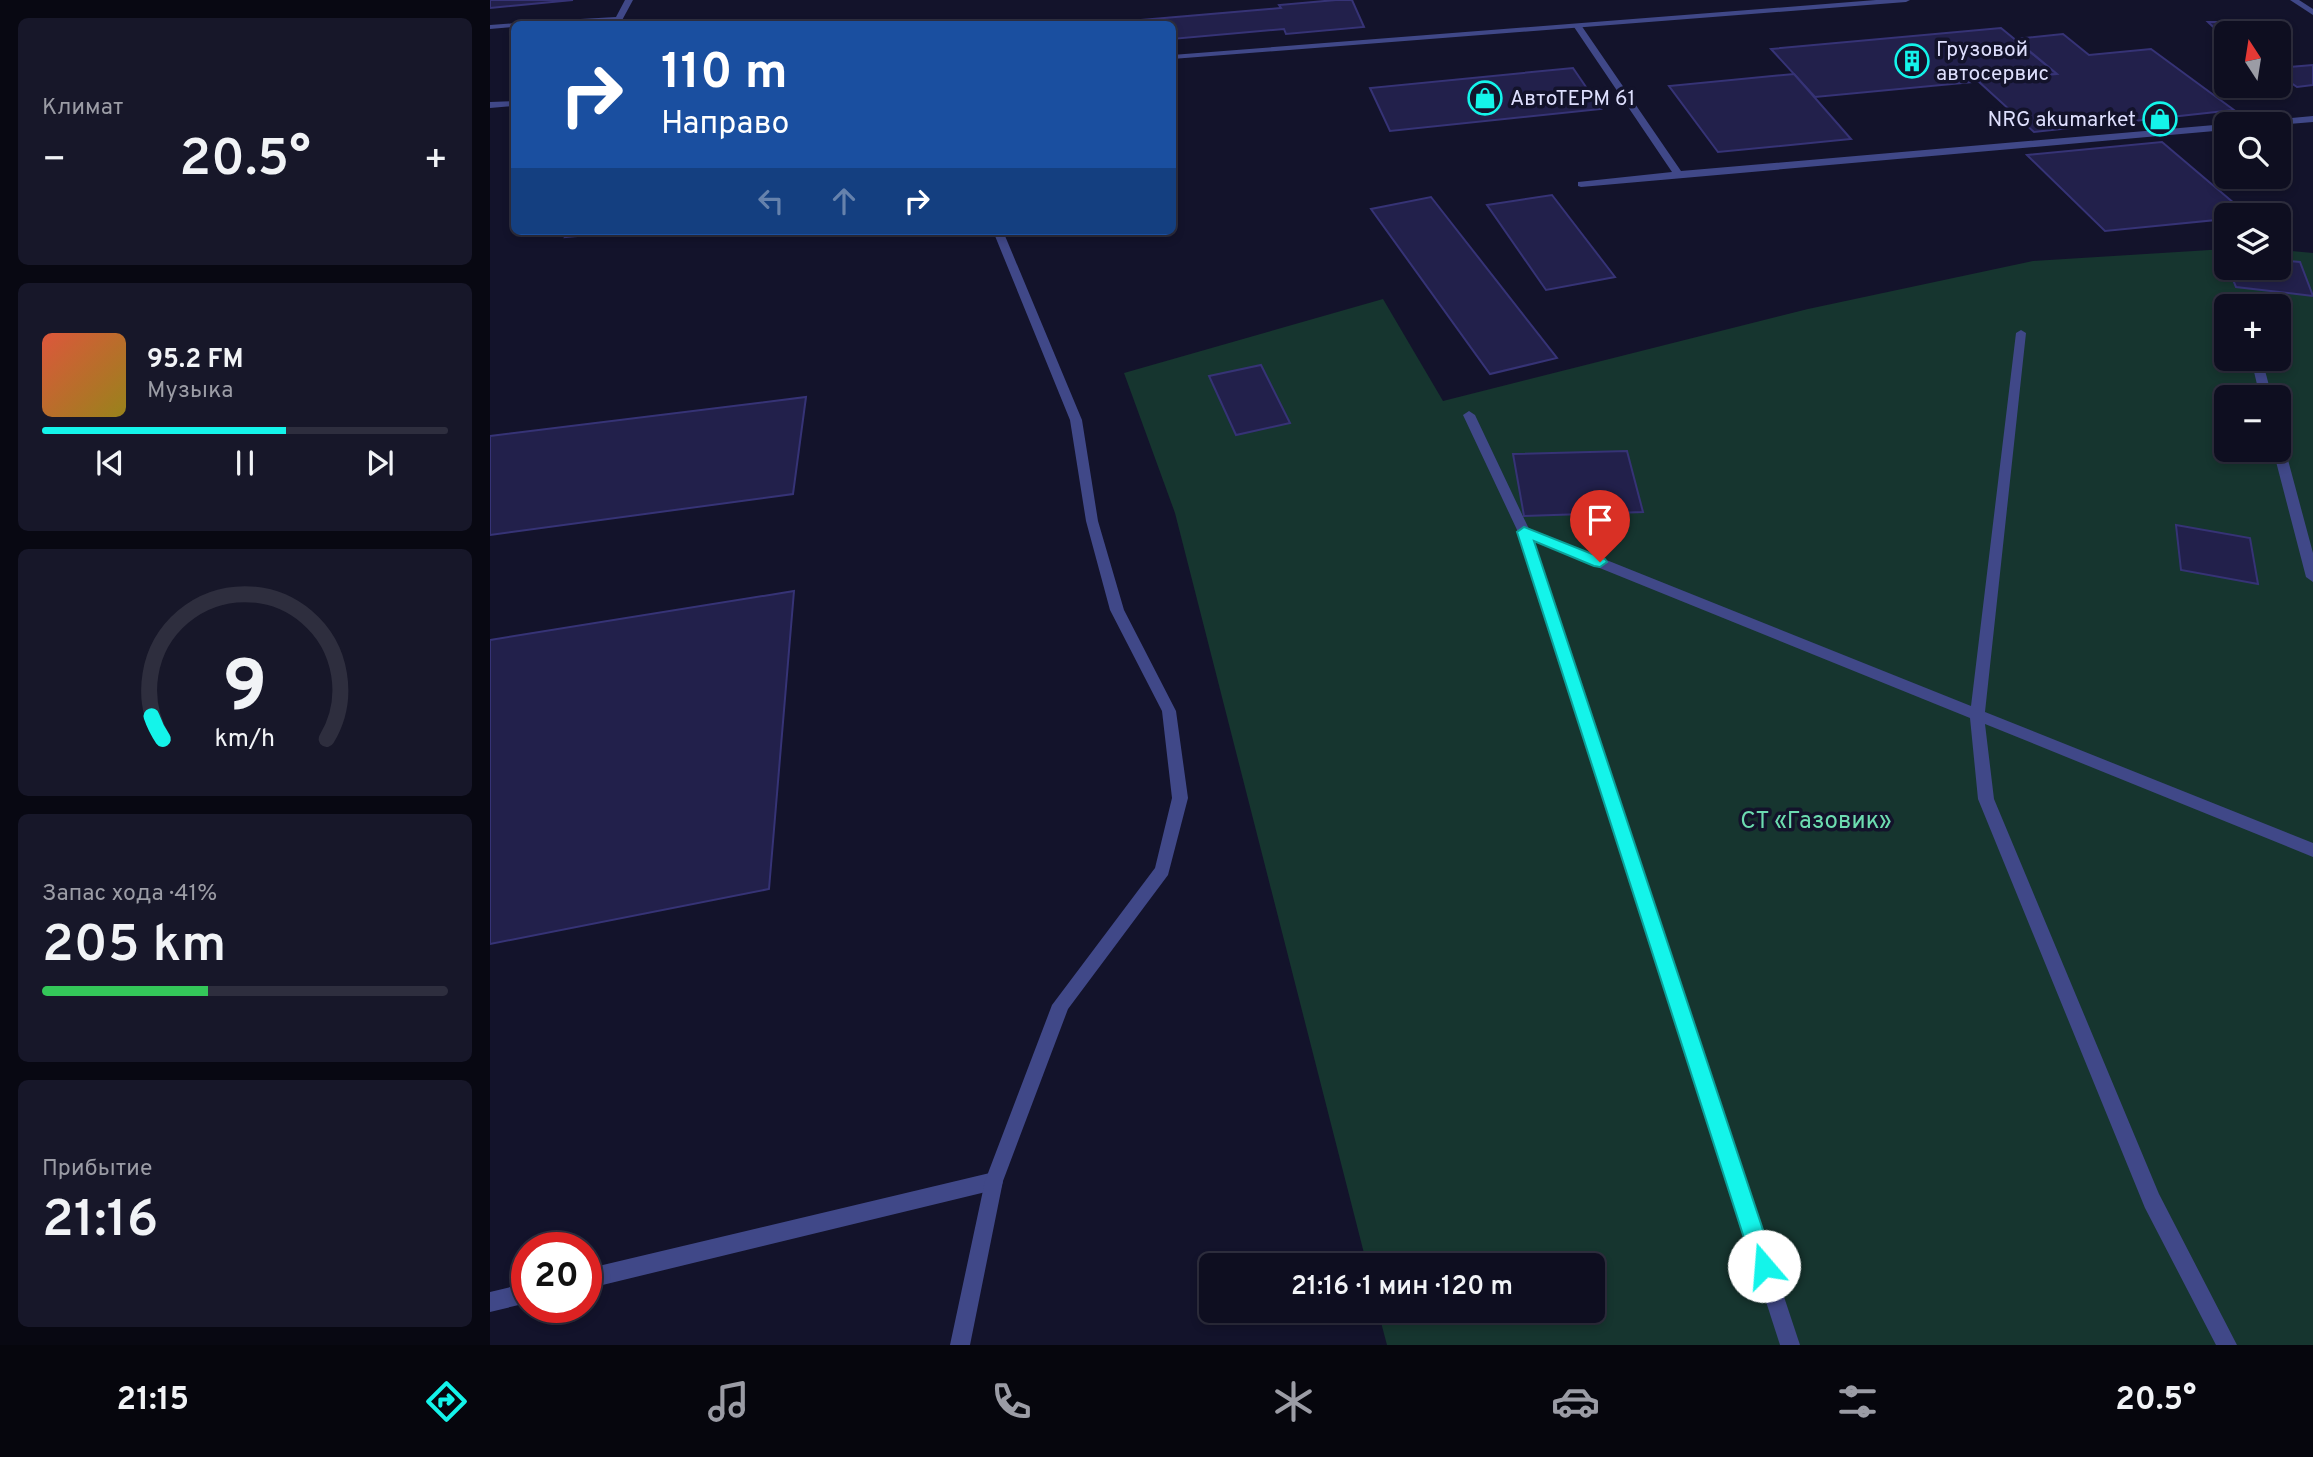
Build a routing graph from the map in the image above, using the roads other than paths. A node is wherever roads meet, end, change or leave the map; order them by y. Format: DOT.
graph roads {
  1 [pos="629,0"];
  2 [pos="1906,0"];
  3 [pos="2294,0"];
  4 [pos="2313,13"];
  5 [pos="618,21"];
  6 [pos="511,25"];
  7 [pos="490,27"];
  8 [pos="1578,27"];
  9 [pos="1176,57"];
  10 [pos="511,104"];
  11 [pos="490,105"];
  12 [pos="2313,120"];
  13 [pos="2291,122"];
  14 [pos="2214,128"];
  15 [pos="1678,174"];
  16 [pos="1581,184"];
  17 [pos="1000,235"];
  18 [pos="2021,333"];
  19 [pos="1469,415"];
  20 [pos="2283,462"];
  21 [pos="1524,532"];
  22 [pos="2313,577"];
  23 [pos="1977,715"];
  24 [pos="2313,850"];
  25 [pos="994,1181"];
  26 [pos="602,1275"];
  27 [pos="511,1297"];
  28 [pos="490,1302"];
  29 [pos="960,1345"];
  30 [pos="1790,1345"];
  31 [pos="2227,1345"];
  1 -- 5 [label="street"];
  2 -- 8 [label="street"];
  3 -- 4 [label="street"];
  6 -- 7 [label="street"];
  8 -- 9 [label="street"];
  8 -- 15 [label="street"];
  10 -- 11 [label="street"];
  12 -- 13 [label="street"];
  14 -- 15 [label="street"];
  15 -- 16 [label="street"];
  17 -- 25 [label="street"];
  18 -- 23 [label="street"];
  19 -- 21 [label="street"];
  20 -- 22 [label="street"];
  21 -- 23 [label="street"];
  21 -- 30 [label="street"];
  23 -- 24 [label="street"];
  23 -- 31 [label="street"];
  25 -- 26 [label="street"];
  25 -- 29 [label="street"];
  27 -- 28 [label="street"];
}
